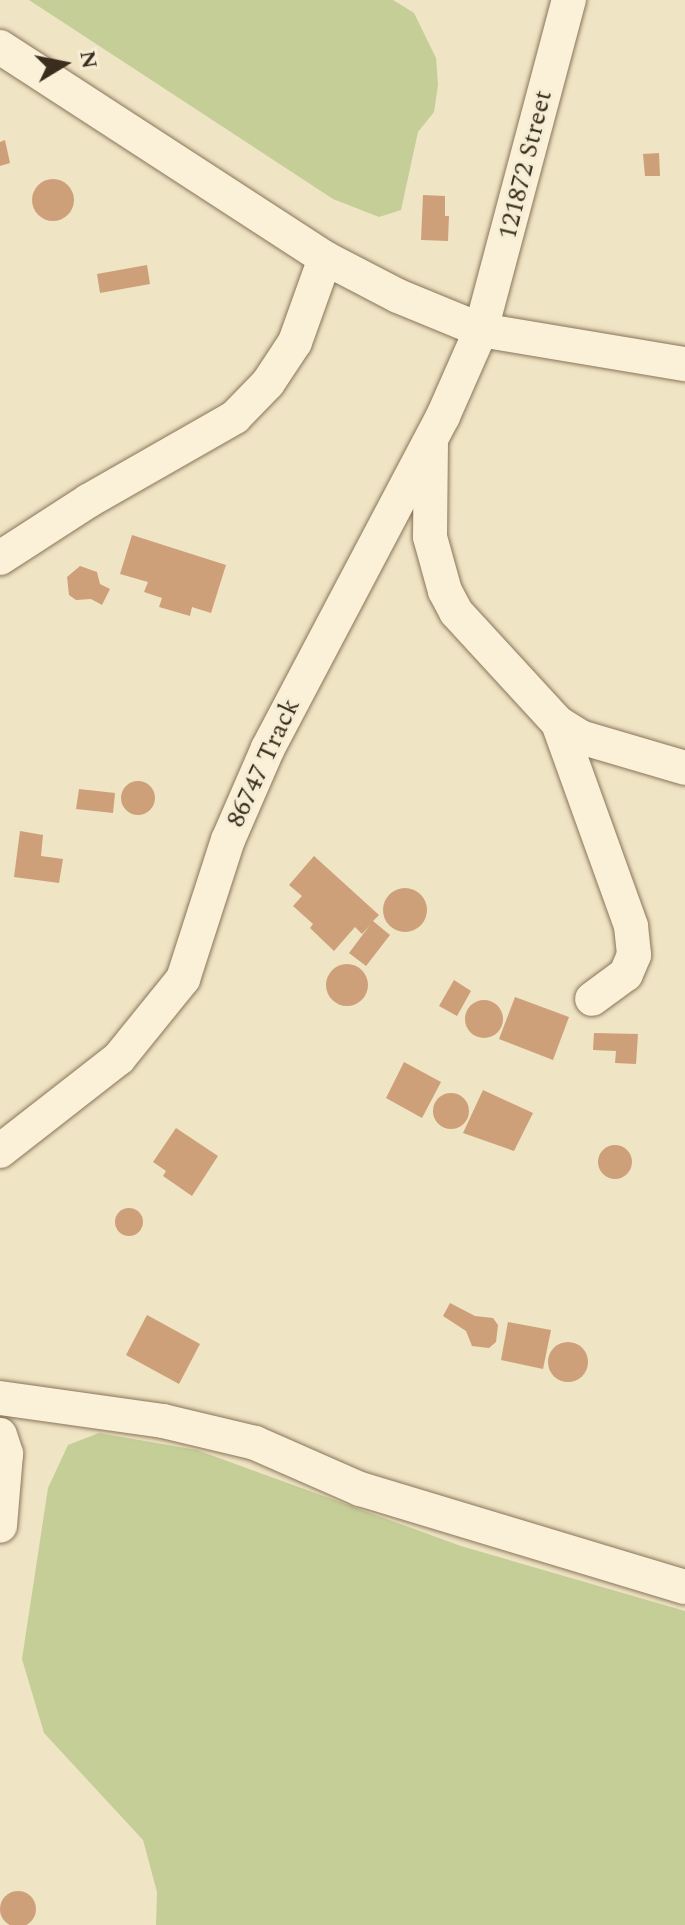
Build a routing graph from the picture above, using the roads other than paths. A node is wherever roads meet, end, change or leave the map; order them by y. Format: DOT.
graph roads {
  1 [pos="569,0"];
  2 [pos="0,47"];
  3 [pos="325,258"];
  4 [pos="481,330"];
  5 [pos="685,364"];
  6 [pos="431,438"];
  7 [pos="0,558"];
  8 [pos="558,723"];
  9 [pos="685,768"];
  10 [pos="592,999"];
  11 [pos="0,1151"];
  12 [pos="0,1398"];
  13 [pos="0,1435"];
  14 [pos="0,1526"];
  15 [pos="685,1587"];
  1 -- 4 [label="street, 121872 Street"];
  2 -- 3 [label="street"];
  3 -- 4 [label="street"];
  3 -- 7 [label="street"];
  4 -- 5 [label="street"];
  4 -- 6 [label="street, 86747 Track"];
  6 -- 8 [label="street"];
  6 -- 11 [label="street, 86747 Track"];
  8 -- 9 [label="street"];
  8 -- 10 [label="street"];
  12 -- 15 [label="street"];
  13 -- 14 [label="street"];
}
